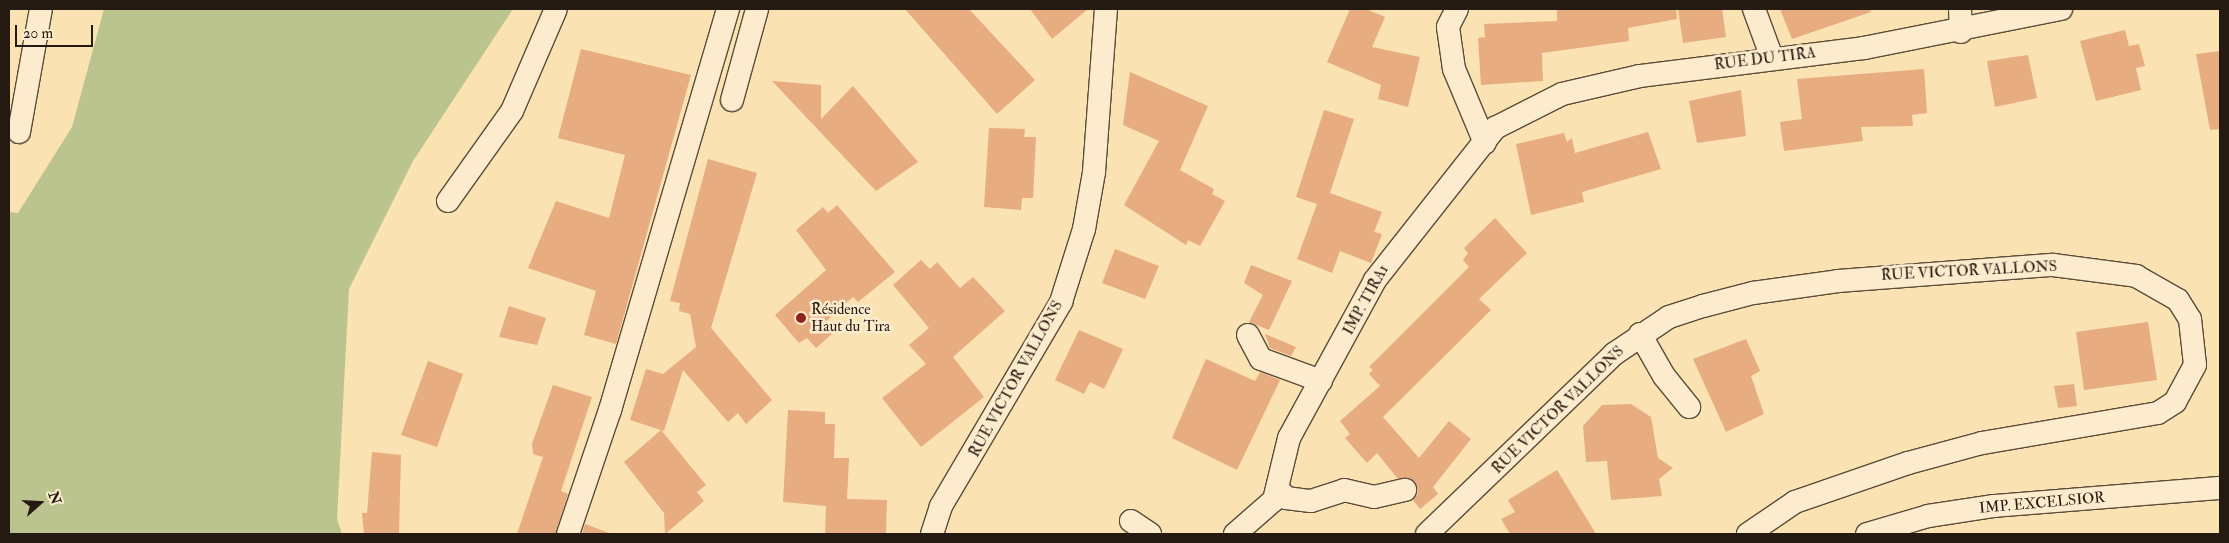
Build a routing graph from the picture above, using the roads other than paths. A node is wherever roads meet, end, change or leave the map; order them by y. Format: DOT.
graph roads {
  1 [pos="40,9"];
  2 [pos="556,9"];
  3 [pos="728,9"];
  4 [pos="757,9"];
  5 [pos="1106,9"];
  6 [pos="1457,9"];
  7 [pos="1754,9"];
  8 [pos="1960,9"];
  9 [pos="2061,9"];
  10 [pos="1961,32"];
  11 [pos="1772,58"];
  12 [pos="732,100"];
  13 [pos="19,132"];
  14 [pos="1485,143"];
  15 [pos="448,201"];
  16 [pos="1640,334"];
  17 [pos="1248,335"];
  18 [pos="1321,381"];
  19 [pos="1689,407"];
  20 [pos="1279,483"];
  21 [pos="2220,488"];
  22 [pos="1405,490"];
  23 [pos="1131,521"];
  24 [pos="568,534"];
  25 [pos="932,534"];
  26 [pos="1150,534"];
  27 [pos="1235,534"];
  28 [pos="1427,534"];
  29 [pos="1748,534"];
  30 [pos="1867,534"];
  1 -- 13 [label="street"];
  2 -- 15 [label="street"];
  3 -- 24 [label="street"];
  4 -- 12 [label="street"];
  5 -- 25 [label="street, RUE VICTOR VALLONS"];
  6 -- 14 [label="street"];
  7 -- 11 [label="street"];
  8 -- 10 [label="street"];
  9 -- 10 [label="street, RUE DU TIRA"];
  10 -- 11 [label="street, RUE DU TIRA"];
  11 -- 14 [label="street, RUE DU TIRA"];
  14 -- 18 [label="street, IMP. TIRA1"];
  16 -- 19 [label="street"];
  16 -- 28 [label="street, RUE VICTOR VALLONS"];
  16 -- 29 [label="street, RUE VICTOR VALLONS"];
  17 -- 18 [label="street"];
  18 -- 20 [label="street, IMP. TIRA1"];
  20 -- 22 [label="street"];
  20 -- 27 [label="street"];
  21 -- 30 [label="street, IMP. EXCELSIOR"];
  23 -- 26 [label="street"];
}
